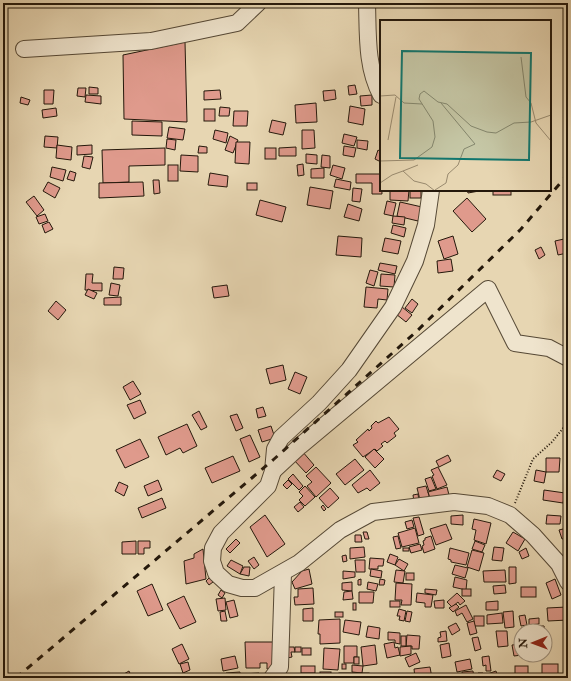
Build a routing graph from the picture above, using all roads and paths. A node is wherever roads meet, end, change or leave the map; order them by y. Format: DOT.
graph roads {
  1 [pos="258,3"];
  2 [pos="367,3"];
  3 [pos="24,49"];
  4 [pos="380,93"];
  5 [pos="431,191"];
  6 [pos="568,358"];
  7 [pos="568,422"];
  8 [pos="273,471"];
  9 [pos="510,515"];
  10 [pos="283,573"];
  11 [pos="568,582"];
  12 [pos="272,678"];
  1 -- 3 [label="street"];
  2 -- 4 [label="street"];
  5 -- 8 [label="street"];
  6 -- 8 [label="street"];
  7 -- 9 [label="path"];
  8 -- 10 [label="street"];
  9 -- 10 [label="street"];
  9 -- 11 [label="street"];
  10 -- 12 [label="street"];
}
